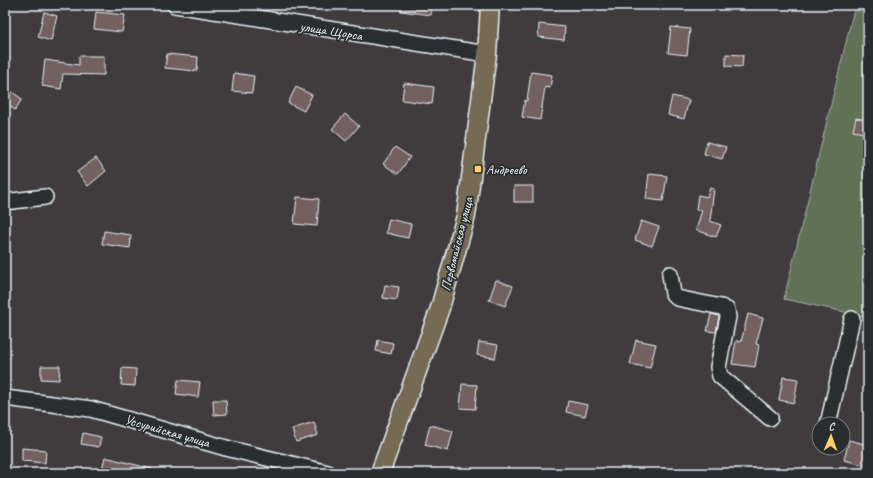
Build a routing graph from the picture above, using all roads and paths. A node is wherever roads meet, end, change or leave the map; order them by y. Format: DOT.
graph roads {
  1 [pos="175,5"];
  2 [pos="490,5"];
  3 [pos="487,54"];
  4 [pos="45,197"];
  5 [pos="5,202"];
  6 [pos="670,274"];
  7 [pos="852,319"];
  8 [pos="5,398"];
  9 [pos="830,416"];
  10 [pos="770,418"];
  11 [pos="328,473"];
  12 [pos="380,473"];
  1 -- 3 [label="street, улица Щорса"];
  2 -- 3 [label="main road, Первомайская улица"];
  3 -- 12 [label="main road, Первомайская улица"];
  4 -- 5 [label="street"];
  6 -- 10 [label="street"];
  7 -- 9 [label="street"];
  8 -- 11 [label="street, Уссурийская улица"];
}
